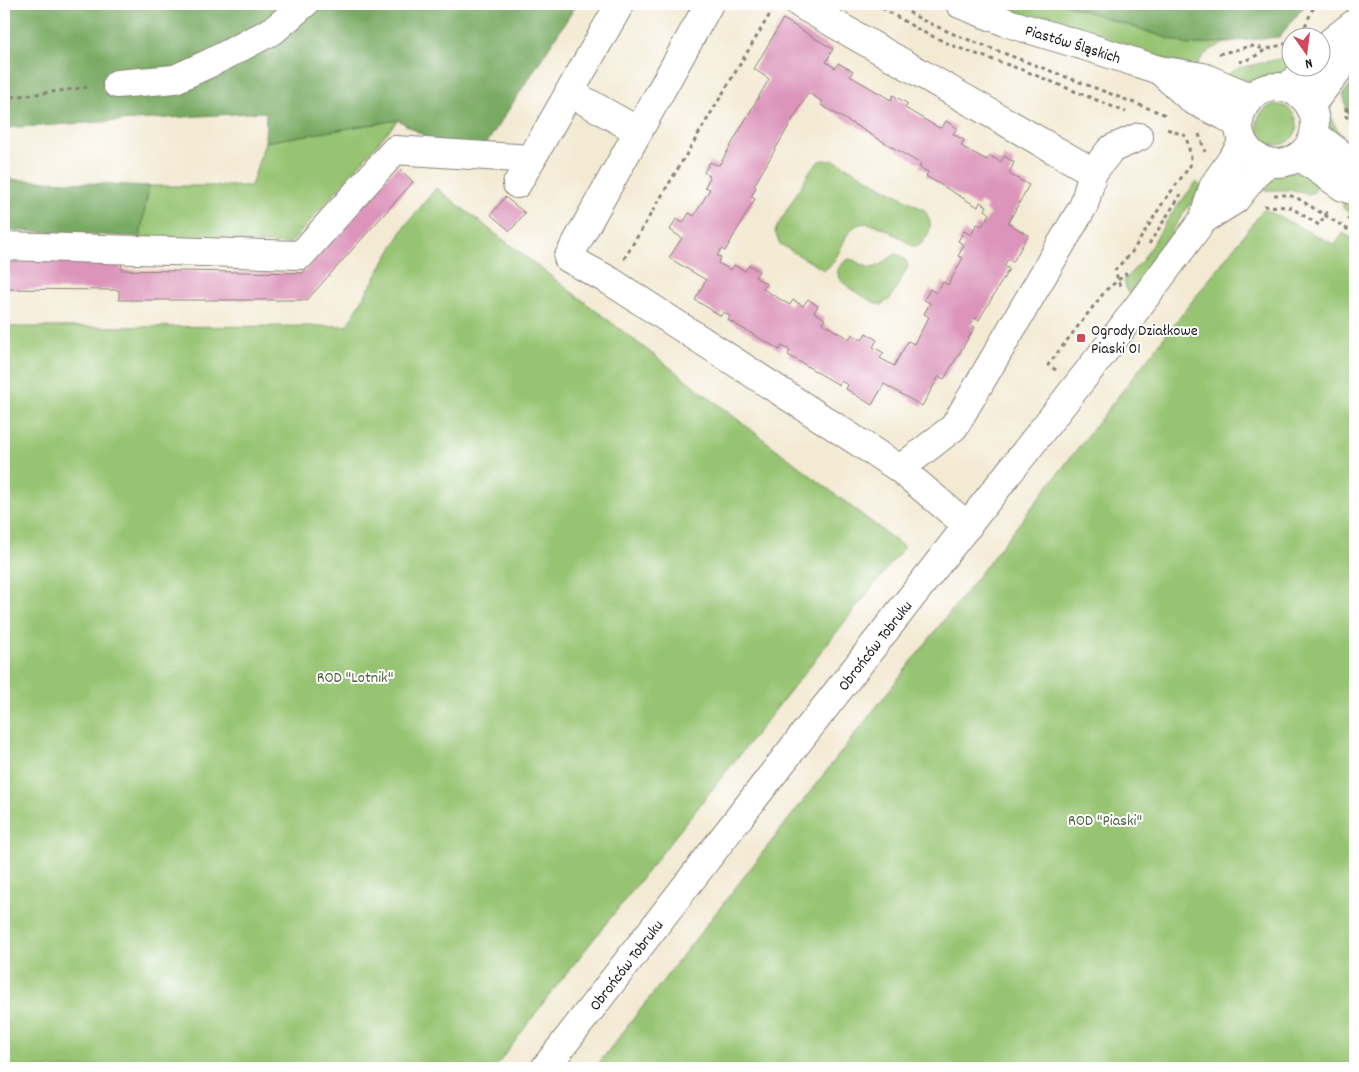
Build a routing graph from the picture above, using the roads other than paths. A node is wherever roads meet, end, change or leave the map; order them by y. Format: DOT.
graph roads {
  1 [pos="304,4"];
  2 [pos="620,4"];
  3 [pos="709,4"];
  4 [pos="800,4"];
  5 [pos="960,4"];
  6 [pos="1354,25"];
  7 [pos="1332,42"];
  8 [pos="1159,70"];
  9 [pos="1297,78"];
  10 [pos="118,84"];
  11 [pos="1287,88"];
  12 [pos="569,92"];
  13 [pos="1250,97"];
  14 [pos="1310,106"];
  15 [pos="1143,125"];
  16 [pos="638,131"];
  17 [pos="1241,134"];
  18 [pos="1306,145"];
  19 [pos="531,159"];
  20 [pos="1268,162"];
  21 [pos="1355,165"];
  22 [pos="1093,172"];
  23 [pos="517,184"];
  24 [pos="1355,191"];
  25 [pos="1203,220"];
  26 [pos="4,246"];
  27 [pos="900,468"];
  28 [pos="968,526"];
  29 [pos="546,1068"];
  1 -- 10 [label="street"];
  2 -- 12 [label="street"];
  3 -- 16 [label="street"];
  4 -- 22 [label="street"];
  5 -- 8 [label="street, Piastów Śląskich"];
  6 -- 7 [label="street"];
  6 -- 14 [label="street"];
  8 -- 13 [label="street, Piastów Śląskich"];
  8 -- 17 [label="street, Piastów Śląskich"];
  9 -- 11 [label="street"];
  11 -- 13 [label="street"];
  11 -- 14 [label="street"];
  12 -- 16 [label="street"];
  12 -- 19 [label="street"];
  13 -- 17 [label="street"];
  14 -- 18 [label="street"];
  15 -- 22 [label="street"];
  16 -- 27 [label="street"];
  17 -- 20 [label="street"];
  17 -- 25 [label="street, Obrońców Tobruku"];
  18 -- 20 [label="street"];
  18 -- 21 [label="street"];
  18 -- 24 [label="street"];
  19 -- 23 [label="street"];
  19 -- 26 [label="street"];
  20 -- 25 [label="street, Obrońców Tobruku"];
  22 -- 27 [label="street"];
  25 -- 28 [label="street, Obrońców Tobruku"];
  27 -- 28 [label="street"];
  28 -- 29 [label="street, Obrońców Tobruku"];
}
